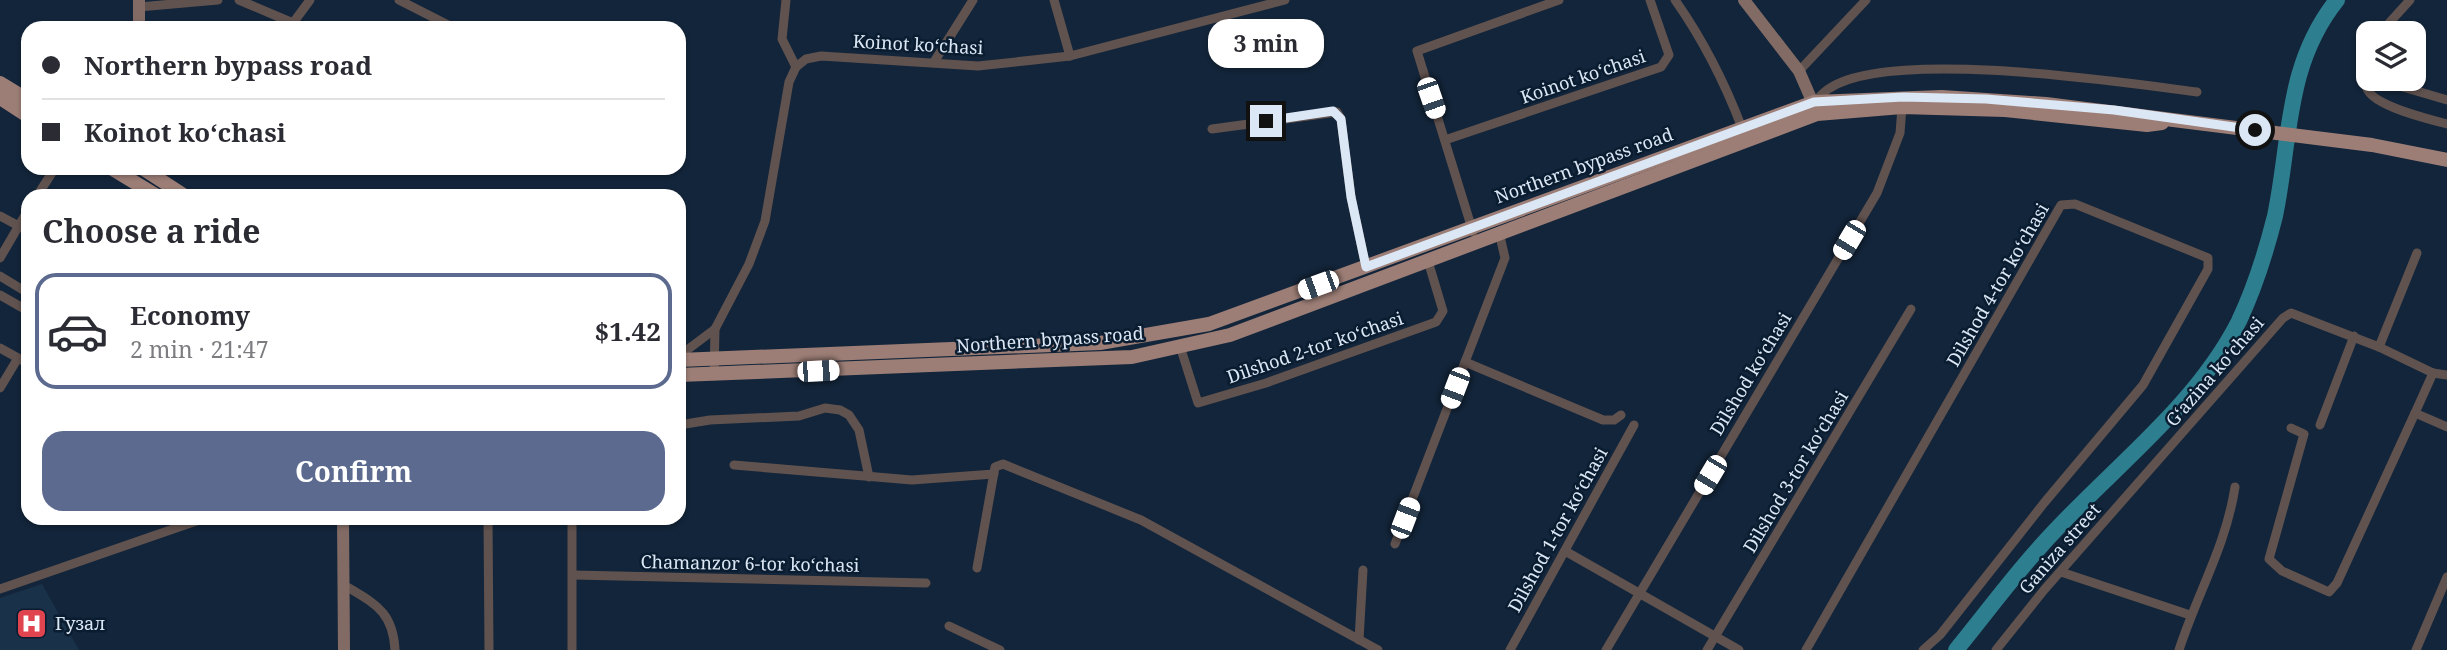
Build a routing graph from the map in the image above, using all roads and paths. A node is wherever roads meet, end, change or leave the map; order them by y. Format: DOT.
graph roads {
  1 [pos="218,0"];
  2 [pos="239,0"];
  3 [pos="310,0"];
  4 [pos="399,0"];
  5 [pos="786,0"];
  6 [pos="973,0"];
  7 [pos="1054,0"];
  8 [pos="1285,0"];
  9 [pos="1559,0"];
  10 [pos="1650,0"];
  11 [pos="1675,0"];
  12 [pos="1744,0"];
  13 [pos="1866,0"];
  14 [pos="2410,0"];
  15 [pos="139,3"];
  16 [pos="139,21"];
  17 [pos="288,21"];
  18 [pos="294,21"];
  19 [pos="440,21"];
  20 [pos="2391,21"];
  21 [pos="1070,57"];
  22 [pos="934,62"];
  23 [pos="796,67"];
  24 [pos="1799,71"];
  25 [pos="0,83"];
  26 [pos="2368,91"];
  27 [pos="2416,91"];
  28 [pos="2197,92"];
  29 [pos="21,96"];
  30 [pos="0,97"];
  31 [pos="2447,100"];
  32 [pos="1902,107"];
  33 [pos="1816,108"];
  34 [pos="21,111"];
  35 [pos="2178,121"];
  36 [pos="2447,124"];
  37 [pos="1742,128"];
  38 [pos="1212,129"];
  39 [pos="1445,140"];
  40 [pos="2446,159"];
  41 [pos="122,175"];
  42 [pos="144,175"];
  43 [pos="154,175"];
  44 [pos="142,187"];
  45 [pos="145,189"];
  46 [pos="175,189"];
  47 [pos="0,216"];
  48 [pos="21,221"];
  49 [pos="18,226"];
  50 [pos="21,228"];
  51 [pos="1499,232"];
  52 [pos="1474,234"];
  53 [pos="2417,253"];
  54 [pos="0,258"];
  55 [pos="1428,261"];
  56 [pos="1366,267"];
  57 [pos="0,276"];
  58 [pos="21,289"];
  59 [pos="0,295"];
  60 [pos="21,308"];
  61 [pos="1911,309"];
  62 [pos="715,329"];
  63 [pos="2354,336"];
  64 [pos="1022,346"];
  65 [pos="1180,346"];
  66 [pos="2379,347"];
  67 [pos="0,348"];
  68 [pos="686,352"];
  69 [pos="18,358"];
  70 [pos="686,358"];
  71 [pos="21,360"];
  72 [pos="714,360"];
  73 [pos="1465,362"];
  74 [pos="1026,363"];
  75 [pos="2433,373"];
  76 [pos="686,375"];
  77 [pos="2447,375"];
  78 [pos="714,376"];
  79 [pos="0,388"];
  80 [pos="2415,413"];
  81 [pos="1621,415"];
  82 [pos="686,424"];
  83 [pos="1634,425"];
  84 [pos="2320,425"];
  85 [pos="2447,427"];
  86 [pos="2291,428"];
  87 [pos="734,465"];
  88 [pos="2150,471"];
  89 [pos="994,474"];
  90 [pos="869,477"];
  91 [pos="2235,487"];
  92 [pos="185,525"];
  93 [pos="343,525"];
  94 [pos="488,525"];
  95 [pos="572,525"];
  96 [pos="1395,544"];
  97 [pos="1565,551"];
  98 [pos="977,568"];
  99 [pos="1363,570"];
  100 [pos="2061,572"];
  101 [pos="573,575"];
  102 [pos="2447,577"];
  103 [pos="926,583"];
  104 [pos="344,586"];
  105 [pos="0,589"];
  106 [pos="1640,593"];
  107 [pos="2190,615"];
  108 [pos="948,626"];
  109 [pos="1716,636"];
  110 [pos="1359,640"];
  111 [pos="344,650"];
  112 [pos="395,650"];
  113 [pos="489,650"];
  114 [pos="572,650"];
  115 [pos="1000,650"];
  116 [pos="1378,650"];
  117 [pos="1510,650"];
  118 [pos="1606,650"];
  119 [pos="1707,650"];
  120 [pos="1739,650"];
  121 [pos="1806,650"];
  122 [pos="1923,650"];
  123 [pos="1996,650"];
  124 [pos="2179,650"];
  125 [pos="2416,650"];
  1 -- 15 [label="street"];
  2 -- 17 [label="street"];
  3 -- 18 [label="street"];
  4 -- 19 [label="street"];
  5 -- 23 [label="street"];
  6 -- 22 [label="street"];
  7 -- 21 [label="street"];
  8 -- 21 [label="street, Koinot koʻchasi"];
  9 -- 39 [label="street"];
  10 -- 39 [label="street, Koinot koʻchasi"];
  11 -- 37 [label="street"];
  12 -- 24 [label="main road"];
  13 -- 24 [label="street"];
  14 -- 20 [label="street"];
  15 -- 16 [label="main road"];
  21 -- 22 [label="street, Koinot koʻchasi"];
  22 -- 23 [label="street, Koinot koʻchasi"];
  23 -- 62 [label="street"];
  24 -- 33 [label="main road"];
  25 -- 29 [label="main road"];
  26 -- 36 [label="street"];
  27 -- 31 [label="street"];
  28 -- 33 [label="street"];
  30 -- 34 [label="main road"];
  32 -- 33 [label="main road, Northern bypass road"];
  32 -- 35 [label="main road, Northern bypass road"];
  32 -- 106 [label="street, Dilshod koʻchasi"];
  33 -- 35 [label="main road, Northern bypass road"];
  33 -- 37 [label="main road, Northern bypass road"];
  33 -- 51 [label="main road, Northern bypass road"];
  35 -- 40 [label="main road, Northern bypass road"];
  37 -- 52 [label="main road, Northern bypass road"];
  38 -- 56 [label="street"];
  39 -- 52 [label="street"];
  41 -- 44 [label="main road"];
  42 -- 44 [label="main road"];
  43 -- 46 [label="main road"];
  44 -- 45 [label="main road"];
  47 -- 49 [label="street"];
  48 -- 49 [label="street"];
  49 -- 50 [label="street"];
  49 -- 54 [label="street"];
  51 -- 52 [label="main road, Northern bypass road"];
  51 -- 73 [label="street"];
  52 -- 55 [label="main road, Northern bypass road"];
  52 -- 56 [label="main road, Northern bypass road"];
  53 -- 66 [label="street"];
  55 -- 65 [label="main road, Northern bypass road"];
  55 -- 65 [label="street, Dilshod 2-tor koʻchasi"];
  56 -- 64 [label="main road, Northern bypass road"];
  57 -- 58 [label="street"];
  59 -- 60 [label="street"];
  61 -- 109 [label="street, Dilshod 3-tor koʻchasi"];
  62 -- 68 [label="street"];
  62 -- 72 [label="street"];
  63 -- 66 [label="street, Gʻazina koʻchasi"];
  63 -- 84 [label="street"];
  63 -- 88 [label="street, Gʻazina koʻchasi"];
  64 -- 72 [label="main road, Northern bypass road"];
  64 -- 74 [label="main road"];
  65 -- 74 [label="main road, Northern bypass road"];
  66 -- 75 [label="street, Gʻazina koʻchasi"];
  67 -- 69 [label="street"];
  69 -- 71 [label="street"];
  69 -- 79 [label="street"];
  70 -- 72 [label="main road, Northern bypass road"];
  72 -- 78 [label="street"];
  73 -- 81 [label="street"];
  73 -- 96 [label="street"];
  74 -- 78 [label="main road, Northern bypass road"];
  75 -- 77 [label="street, Gʻazina koʻchasi"];
  75 -- 80 [label="street"];
  76 -- 78 [label="main road, Northern bypass road"];
  80 -- 85 [label="street"];
  80 -- 86 [label="street"];
  82 -- 90 [label="street"];
  83 -- 97 [label="street, Dilshod 1-tor koʻchasi"];
  87 -- 90 [label="street"];
  88 -- 100 [label="street, Ganiza street"];
  89 -- 90 [label="street"];
  89 -- 98 [label="street"];
  89 -- 110 [label="street"];
  91 -- 107 [label="street"];
  92 -- 105 [label="street"];
  93 -- 104 [label="main road"];
  94 -- 113 [label="street"];
  95 -- 101 [label="street"];
  97 -- 106 [label="street"];
  97 -- 117 [label="street, Dilshod 1-tor koʻchasi"];
  99 -- 110 [label="street"];
  100 -- 107 [label="street"];
  100 -- 123 [label="street, Ganiza street"];
  101 -- 103 [label="street, Chamanzor 6-tor koʻchasi"];
  101 -- 114 [label="street"];
  102 -- 125 [label="street"];
  104 -- 111 [label="main road"];
  104 -- 112 [label="street"];
  106 -- 109 [label="street"];
  106 -- 118 [label="street, Dilshod koʻchasi"];
  107 -- 124 [label="street"];
  108 -- 115 [label="street"];
  109 -- 119 [label="street, Dilshod 3-tor koʻchasi"];
  109 -- 120 [label="street"];
  110 -- 116 [label="street"];
  121 -- 122 [label="street, Dilshod 4-tor koʻchasi"];
}
